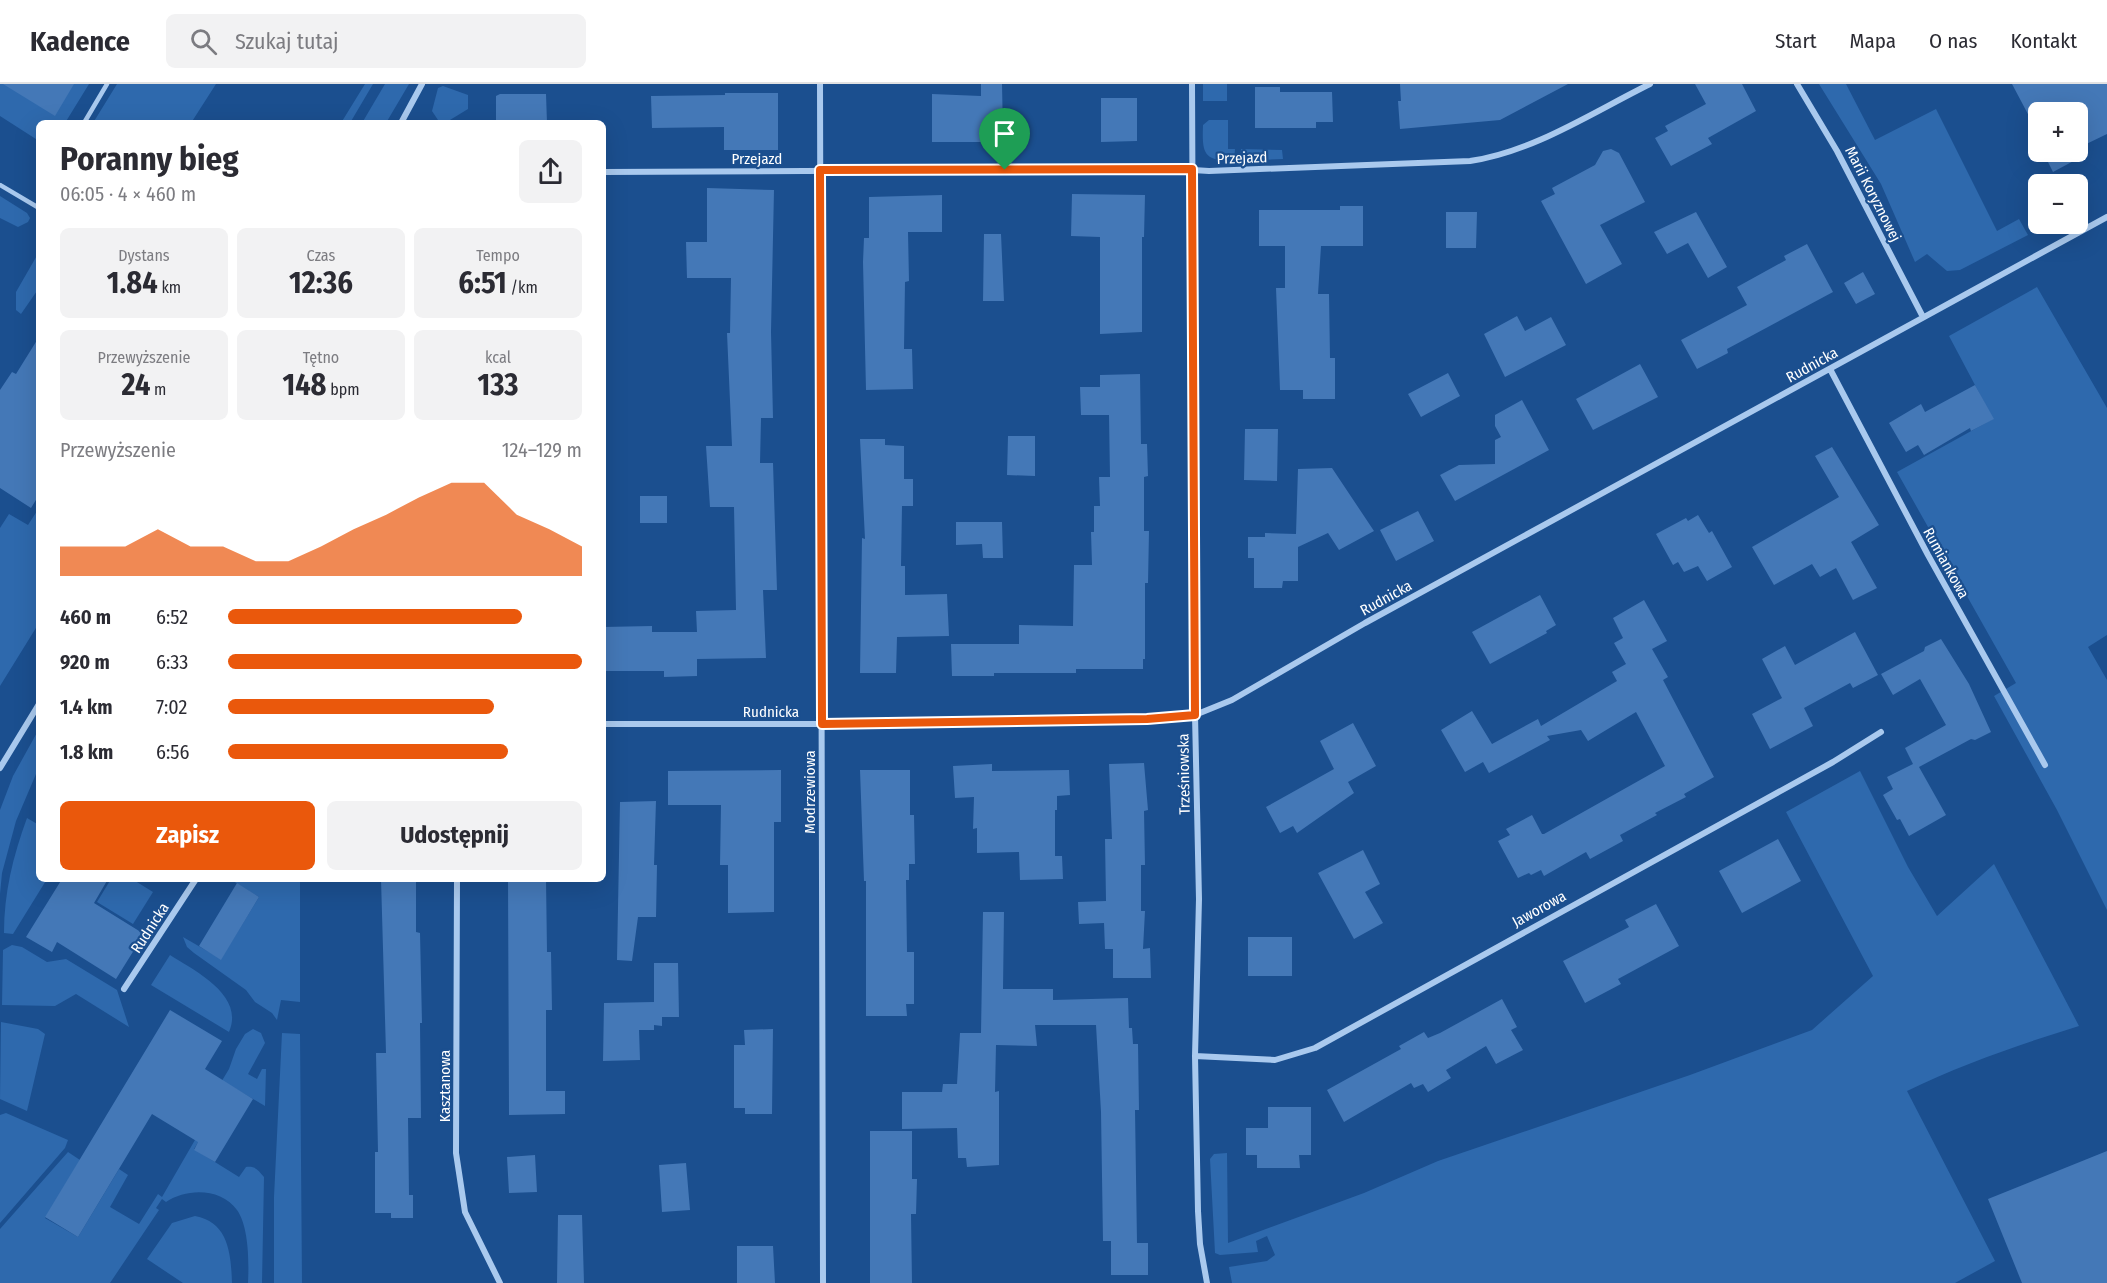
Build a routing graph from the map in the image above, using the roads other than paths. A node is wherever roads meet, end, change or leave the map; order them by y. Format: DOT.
graph roads {
  1 [pos="107,84"];
  2 [pos="422,84"];
  3 [pos="820,84"];
  4 [pos="1192,84"];
  5 [pos="1650,84"];
  6 [pos="1797,84"];
  7 [pos="86,120"];
  8 [pos="405,120"];
  9 [pos="1192,169"];
  10 [pos="820,170"];
  11 [pos="606,172"];
  12 [pos="0,185"];
  13 [pos="36,206"];
  14 [pos="2107,217"];
  15 [pos="1923,317"];
  16 [pos="1830,369"];
  17 [pos="36,709"];
  18 [pos="1195,715"];
  19 [pos="606,724"];
  20 [pos="822,724"];
  21 [pos="1881,732"];
  22 [pos="2045,765"];
  23 [pos="0,768"];
  24 [pos="194,882"];
  25 [pos="457,882"];
  26 [pos="124,989"];
  27 [pos="1195,1056"];
  28 [pos="500,1283"];
  29 [pos="823,1283"];
  30 [pos="1207,1283"];
  1 -- 7 [label="lane"];
  2 -- 8 [label="street"];
  3 -- 10 [label="street, Modrzewiowa"];
  4 -- 9 [label="street, Trześniowska"];
  5 -- 9 [label="street, Przejazd"];
  6 -- 15 [label="street, Marii Koryznowej"];
  9 -- 10 [label="street, Przejazd"];
  9 -- 18 [label="street, Trześniowska"];
  10 -- 11 [label="street, Przejazd"];
  10 -- 20 [label="street, Modrzewiowa"];
  12 -- 13 [label="lane"];
  14 -- 15 [label="street, Rudnicka"];
  15 -- 16 [label="street, Rudnicka"];
  16 -- 18 [label="street, Rudnicka"];
  16 -- 22 [label="street, Rumiankowa"];
  17 -- 23 [label="street"];
  18 -- 20 [label="street, Rudnicka"];
  18 -- 27 [label="street, Trześniowska"];
  19 -- 20 [label="street, Rudnicka"];
  20 -- 29 [label="street, Modrzewiowa"];
  21 -- 27 [label="street, Jaworowa"];
  24 -- 26 [label="street, Rudnicka"];
  25 -- 28 [label="street, Kasztanowa"];
  27 -- 30 [label="street, Trześniowska"];
}
